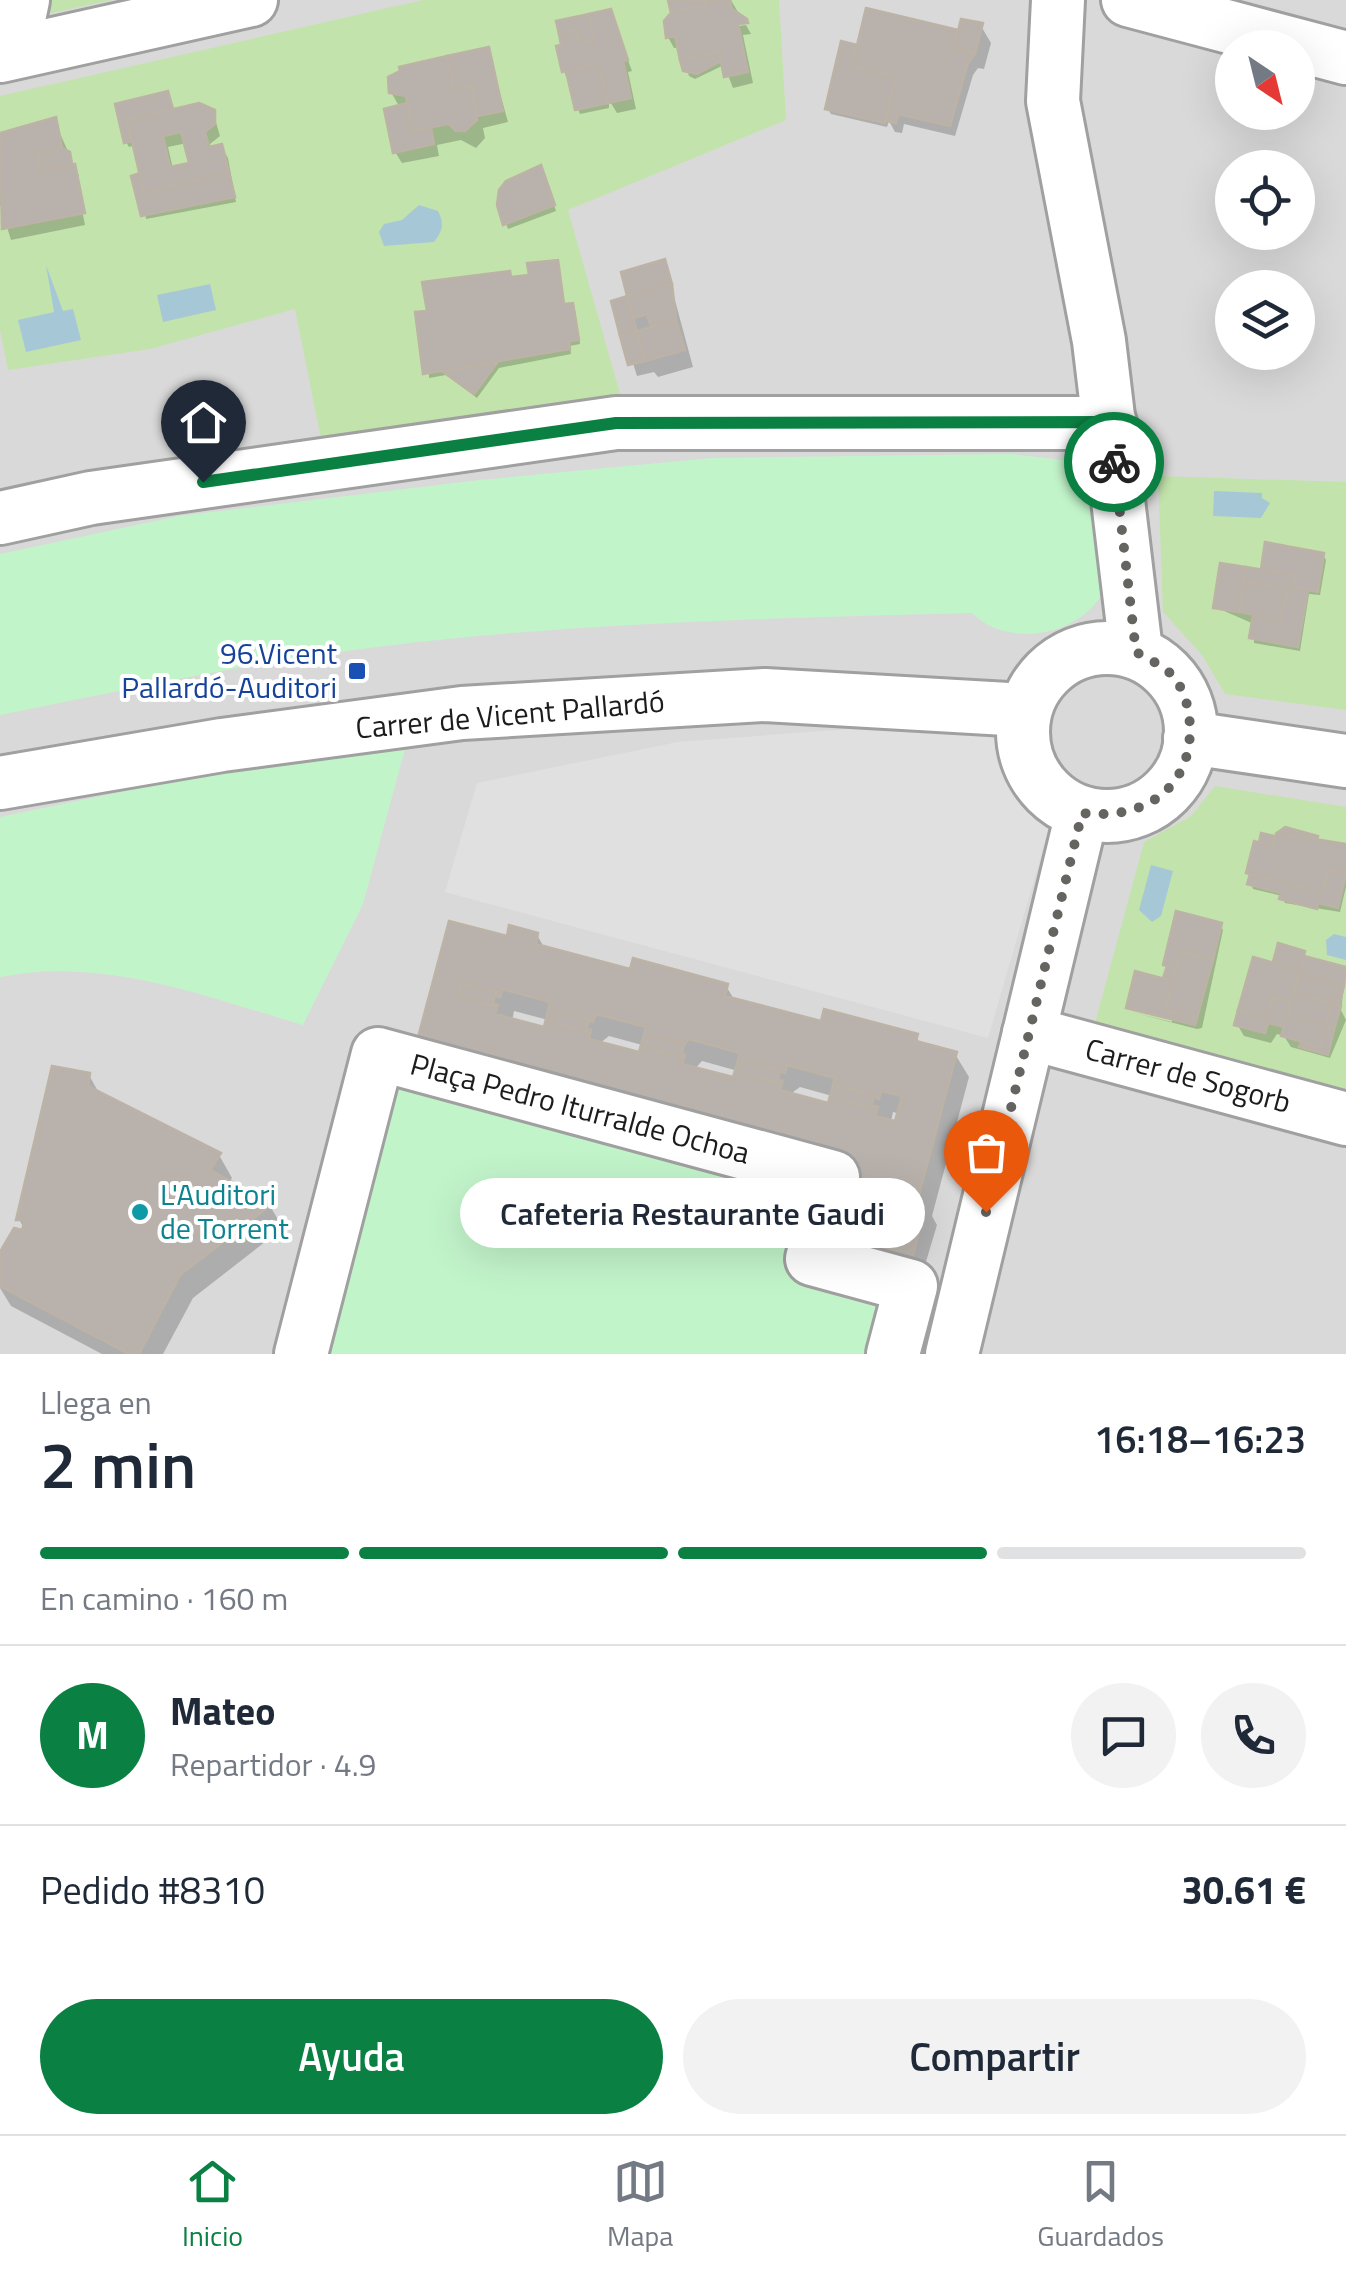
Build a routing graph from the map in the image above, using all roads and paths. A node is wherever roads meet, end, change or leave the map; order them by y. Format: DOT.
graph roads {
  1 [pos="23,0"];
  2 [pos="251,0"];
  3 [pos="1058,0"];
  4 [pos="1128,0"];
  5 [pos="6,54"];
  6 [pos="1346,58"];
  7 [pos="1110,422"];
  8 [pos="0,518"];
  9 [pos="1136,652"];
  10 [pos="1024,710"];
  11 [pos="1190,738"];
  12 [pos="1346,761"];
  13 [pos="0,784"];
  14 [pos="1082,813"];
  15 [pos="1029,1034"];
  16 [pos="1346,1119"];
  17 [pos="301,1354"];
  18 [pos="893,1354"];
  19 [pos="952,1354"];
  1 -- 5 [label="street"];
  2 -- 5 [label="street"];
  3 -- 7 [label="street"];
  4 -- 6 [label="street"];
  7 -- 8 [label="street"];
  7 -- 9 [label="street"];
  9 -- 10 [label="street"];
  9 -- 11 [label="street"];
  10 -- 13 [label="street, Carrer de Vicent Pallardó"];
  10 -- 14 [label="street"];
  11 -- 12 [label="street"];
  11 -- 14 [label="street"];
  14 -- 15 [label="street"];
  15 -- 16 [label="street, Carrer de Sogorb"];
  15 -- 19 [label="street"];
  17 -- 18 [label="street, Plaça Pedro Iturralde Ochoa"];
}
